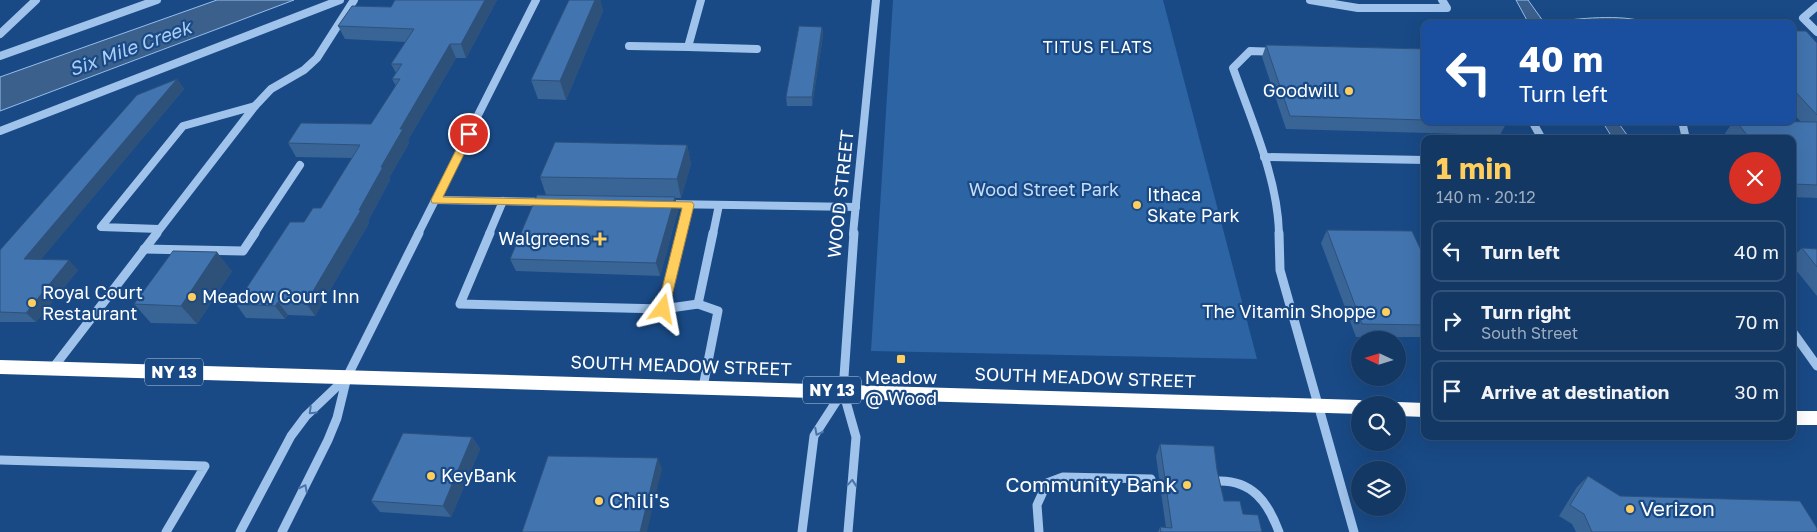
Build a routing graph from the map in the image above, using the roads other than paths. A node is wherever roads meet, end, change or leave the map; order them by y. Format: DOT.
graph roads {
  1 [pos="36,0"];
  2 [pos="157,0"];
  3 [pos="340,0"];
  4 [pos="354,0"];
  5 [pos="536,0"];
  6 [pos="701,0"];
  7 [pos="876,0"];
  8 [pos="1310,0"];
  9 [pos="1354,0"];
  10 [pos="1442,0"];
  11 [pos="1817,6"];
  12 [pos="1358,8"];
  13 [pos="1817,32"];
  14 [pos="0,34"];
  15 [pos="630,46"];
  16 [pos="688,47"];
  17 [pos="757,49"];
  18 [pos="1288,52"];
  19 [pos="0,56"];
  20 [pos="255,106"];
  21 [pos="0,132"];
  22 [pos="1264,157"];
  23 [pos="1421,160"];
  24 [pos="300,165"];
  25 [pos="436,200"];
  26 [pos="503,201"];
  27 [pos="552,202"];
  28 [pos="659,204"];
  29 [pos="688,205"];
  30 [pos="719,205"];
  31 [pos="856,207"];
  32 [pos="159,229"];
  33 [pos="144,249"];
  34 [pos="698,304"];
  35 [pos="663,309"];
  36 [pos="1796,337"];
  37 [pos="1817,366"];
  38 [pos="0,367"];
  39 [pos="53,368"];
  40 [pos="347,377"];
  41 [pos="703,387"];
  42 [pos="843,391"];
  43 [pos="1317,406"];
  44 [pos="1351,407"];
  45 [pos="1406,409"];
  46 [pos="1421,410"];
  47 [pos="1796,418"];
  48 [pos="1817,418"];
  49 [pos="0,460"];
  50 [pos="1151,479"];
  51 [pos="1218,481"];
  52 [pos="166,532"];
  53 [pos="240,532"];
  54 [pos="282,532"];
  55 [pos="802,532"];
  56 [pos="848,532"];
  57 [pos="1039,532"];
  58 [pos="1280,532"];
  59 [pos="1354,532"];
  1 -- 14 [label="street"];
  2 -- 19 [label="street"];
  3 -- 21 [label="street"];
  4 -- 20 [label="street"];
  5 -- 25 [label="street"];
  6 -- 16 [label="street"];
  7 -- 31 [label="street, WOOD STREET"];
  8 -- 12 [label="street"];
  9 -- 12 [label="street"];
  10 -- 12 [label="street"];
  11 -- 13 [label="street"];
  15 -- 16 [label="street"];
  16 -- 17 [label="street"];
  18 -- 22 [label="street"];
  20 -- 32 [label="street"];
  20 -- 32 [label="street"];
  22 -- 23 [label="street"];
  22 -- 43 [label="street"];
  24 -- 33 [label="street"];
  25 -- 26 [label="street"];
  25 -- 40 [label="street"];
  26 -- 27 [label="street"];
  26 -- 35 [label="street"];
  28 -- 29 [label="street"];
  29 -- 30 [label="street"];
  29 -- 35 [label="street"];
  30 -- 31 [label="street"];
  30 -- 34 [label="street"];
  31 -- 42 [label="street, WOOD STREET"];
  32 -- 33 [label="street"];
  33 -- 39 [label="street"];
  34 -- 35 [label="street"];
  34 -- 41 [label="street"];
  36 -- 37 [label="street"];
  38 -- 39 [label="highway, SOUTH MEADOW STREET / NY 13"];
  39 -- 40 [label="highway, SOUTH MEADOW STREET / NY 13"];
  40 -- 41 [label="highway, SOUTH MEADOW STREET / NY 13"];
  40 -- 53 [label="street, one-way"];
  54 -- 40 [label="street, one-way"];
  41 -- 42 [label="highway, SOUTH MEADOW STREET / NY 13"];
  42 -- 43 [label="highway, SOUTH MEADOW STREET / NY 13"];
  42 -- 55 [label="street, one-way"];
  56 -- 42 [label="street, one-way"];
  43 -- 44 [label="highway, SOUTH MEADOW STREET / NY 13"];
  43 -- 59 [label="street"];
  45 -- 46 [label="highway"];
  47 -- 48 [label="highway"];
  49 -- 52 [label="street"];
  50 -- 57 [label="street"];
  51 -- 58 [label="street"];
}
